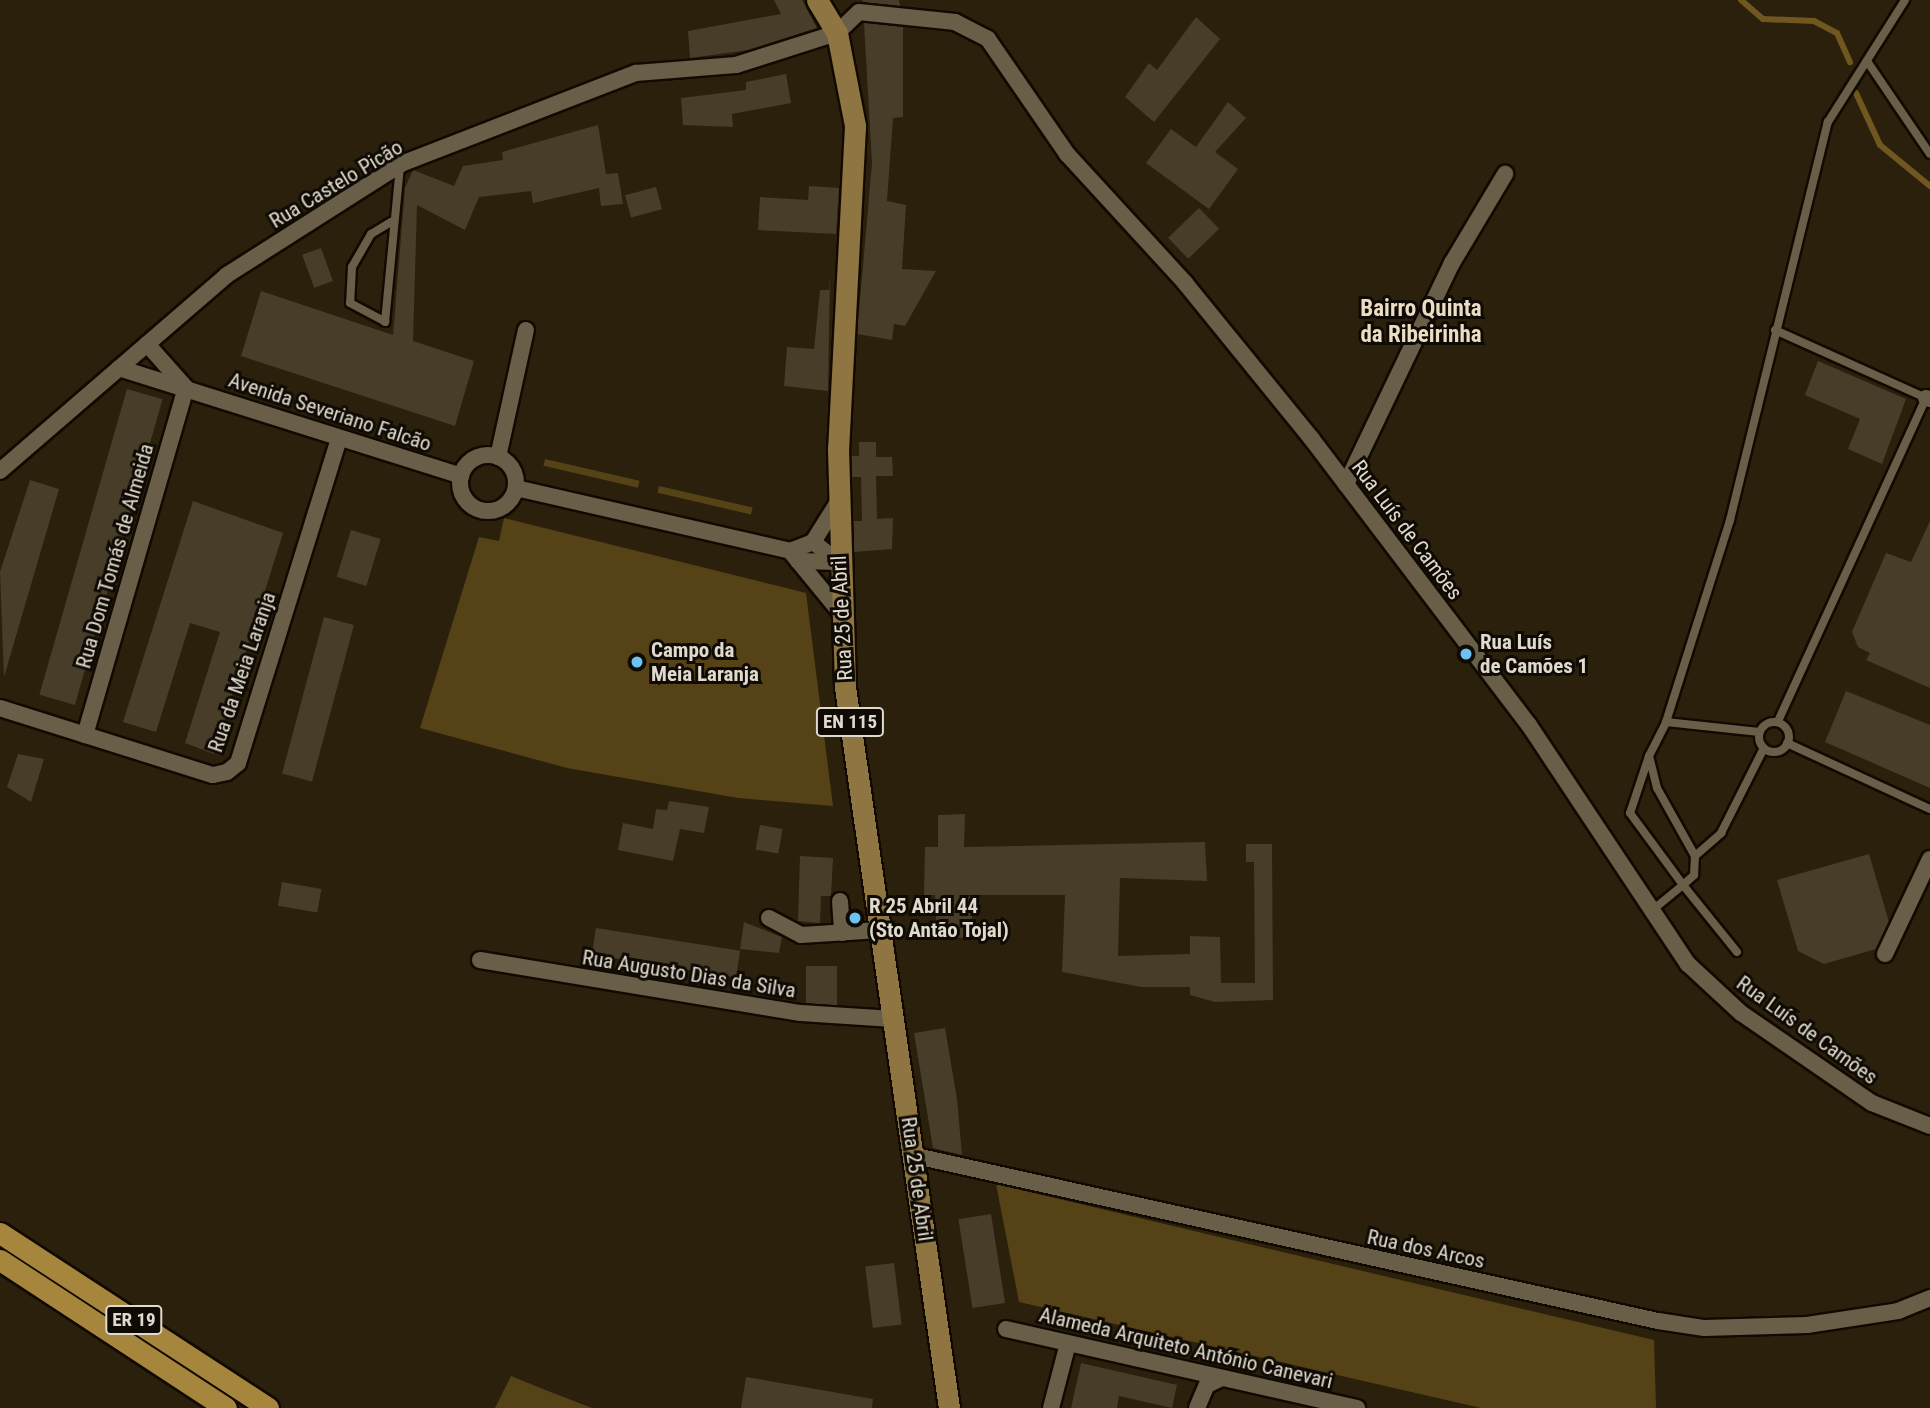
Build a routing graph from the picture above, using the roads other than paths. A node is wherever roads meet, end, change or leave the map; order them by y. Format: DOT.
graph roads {
  1 [pos="817,0"];
  2 [pos="1905,0"];
  3 [pos="838,33"];
  4 [pos="1867,61"];
  5 [pos="1930,154"];
  6 [pos="401,164"];
  7 [pos="1506,174"];
  8 [pos="391,222"];
  9 [pos="526,330"];
  10 [pos="1775,330"];
  11 [pos="147,344"];
  12 [pos="119,368"];
  13 [pos="187,388"];
  14 [pos="1928,399"];
  15 [pos="339,438"];
  16 [pos="498,457"];
  17 [pos="0,471"];
  18 [pos="461,476"];
  19 [pos="1346,484"];
  20 [pos="516,488"];
  21 [pos="838,502"];
  22 [pos="813,542"];
  23 [pos="794,556"];
  24 [pos="838,562"];
  25 [pos="841,613"];
  26 [pos="0,708"];
  27 [pos="1667,722"];
  28 [pos="1778,722"];
  29 [pos="1759,732"];
  30 [pos="85,735"];
  31 [pos="1787,743"];
  32 [pos="1764,748"];
  33 [pos="1649,756"];
  34 [pos="1930,809"];
  35 [pos="1695,856"];
  36 [pos="1930,859"];
  37 [pos="1683,885"];
  38 [pos="840,901"];
  39 [pos="1650,912"];
  40 [pos="769,918"];
  41 [pos="880,930"];
  42 [pos="842,933"];
  43 [pos="1737,952"];
  44 [pos="1885,954"];
  45 [pos="480,960"];
  46 [pos="894,1019"];
  47 [pos="1930,1126"];
  48 [pos="916,1156"];
  49 [pos="0,1233"];
  50 [pos="0,1260"];
  51 [pos="1930,1297"];
  52 [pos="1006,1329"];
  53 [pos="1068,1343"];
  54 [pos="1222,1378"];
  55 [pos="226,1408"];
  56 [pos="268,1408"];
  57 [pos="948,1408"];
  58 [pos="1051,1408"];
  59 [pos="1197,1408"];
  60 [pos="1357,1408"];
  1 -- 3 [label="main road, EN 115"];
  2 -- 4 [label="lane"];
  3 -- 6 [label="street, Rua Castelo Picão"];
  3 -- 19 [label="street, Rua Luís de Camões"];
  3 -- 21 [label="main road, Rua 25 de Abril / EN 115"];
  4 -- 5 [label="lane"];
  4 -- 10 [label="lane"];
  6 -- 8 [label="lane"];
  6 -- 11 [label="street, Rua Castelo Picão"];
  7 -- 19 [label="street"];
  8 -- 8 [label="lane"];
  9 -- 16 [label="street"];
  10 -- 14 [label="lane"];
  10 -- 27 [label="lane"];
  11 -- 12 [label="street, Rua Castelo Picão"];
  11 -- 13 [label="street"];
  12 -- 13 [label="street, Avenida Severiano Falcão"];
  12 -- 17 [label="street, Rua Castelo Picão"];
  13 -- 15 [label="street, Avenida Severiano Falcão"];
  13 -- 30 [label="street, Rua Dom Tomás de Almeida"];
  14 -- 28 [label="lane"];
  15 -- 18 [label="street, Avenida Severiano Falcão"];
  15 -- 30 [label="street, Rua da Meia Laranja"];
  16 -- 18 [label="street"];
  16 -- 20 [label="street"];
  18 -- 20 [label="street"];
  19 -- 39 [label="street, Rua Luís de Camões"];
  20 -- 23 [label="street"];
  21 -- 22 [label="street"];
  21 -- 24 [label="main road, Rua 25 de Abril / EN 115"];
  22 -- 23 [label="street"];
  22 -- 24 [label="street"];
  23 -- 24 [label="street"];
  23 -- 25 [label="street"];
  24 -- 25 [label="main road, Rua 25 de Abril / EN 115"];
  25 -- 41 [label="main road, Rua 25 de Abril / EN 115"];
  26 -- 30 [label="street, Rua da Meia Laranja"];
  27 -- 29 [label="lane"];
  27 -- 33 [label="lane"];
  28 -- 29 [label="lane"];
  28 -- 31 [label="lane"];
  29 -- 32 [label="lane"];
  31 -- 32 [label="lane"];
  31 -- 34 [label="lane"];
  32 -- 35 [label="lane"];
  33 -- 35 [label="lane"];
  33 -- 37 [label="lane"];
  35 -- 37 [label="lane"];
  36 -- 44 [label="street"];
  37 -- 39 [label="lane"];
  37 -- 43 [label="lane"];
  38 -- 42 [label="street"];
  39 -- 47 [label="street, Rua Luís de Camões"];
  40 -- 42 [label="street"];
  41 -- 42 [label="street"];
  41 -- 46 [label="main road, Rua 25 de Abril / EN 115"];
  45 -- 46 [label="street, Rua Augusto Dias da Silva"];
  46 -- 48 [label="main road, Rua 25 de Abril / EN 115"];
  48 -- 51 [label="street, Rua dos Arcos"];
  48 -- 57 [label="main road, Rua 25 de Abril / EN 115"];
  49 -- 56 [label="highway, ER 19"];
  50 -- 55 [label="highway, ER 19"];
  52 -- 53 [label="street, Alameda Arquiteto António Canevari"];
  53 -- 54 [label="street, Alameda Arquiteto António Canevari"];
  53 -- 58 [label="street"];
  54 -- 59 [label="street"];
  54 -- 60 [label="street, Alameda Arquiteto António Canevari"];
}
